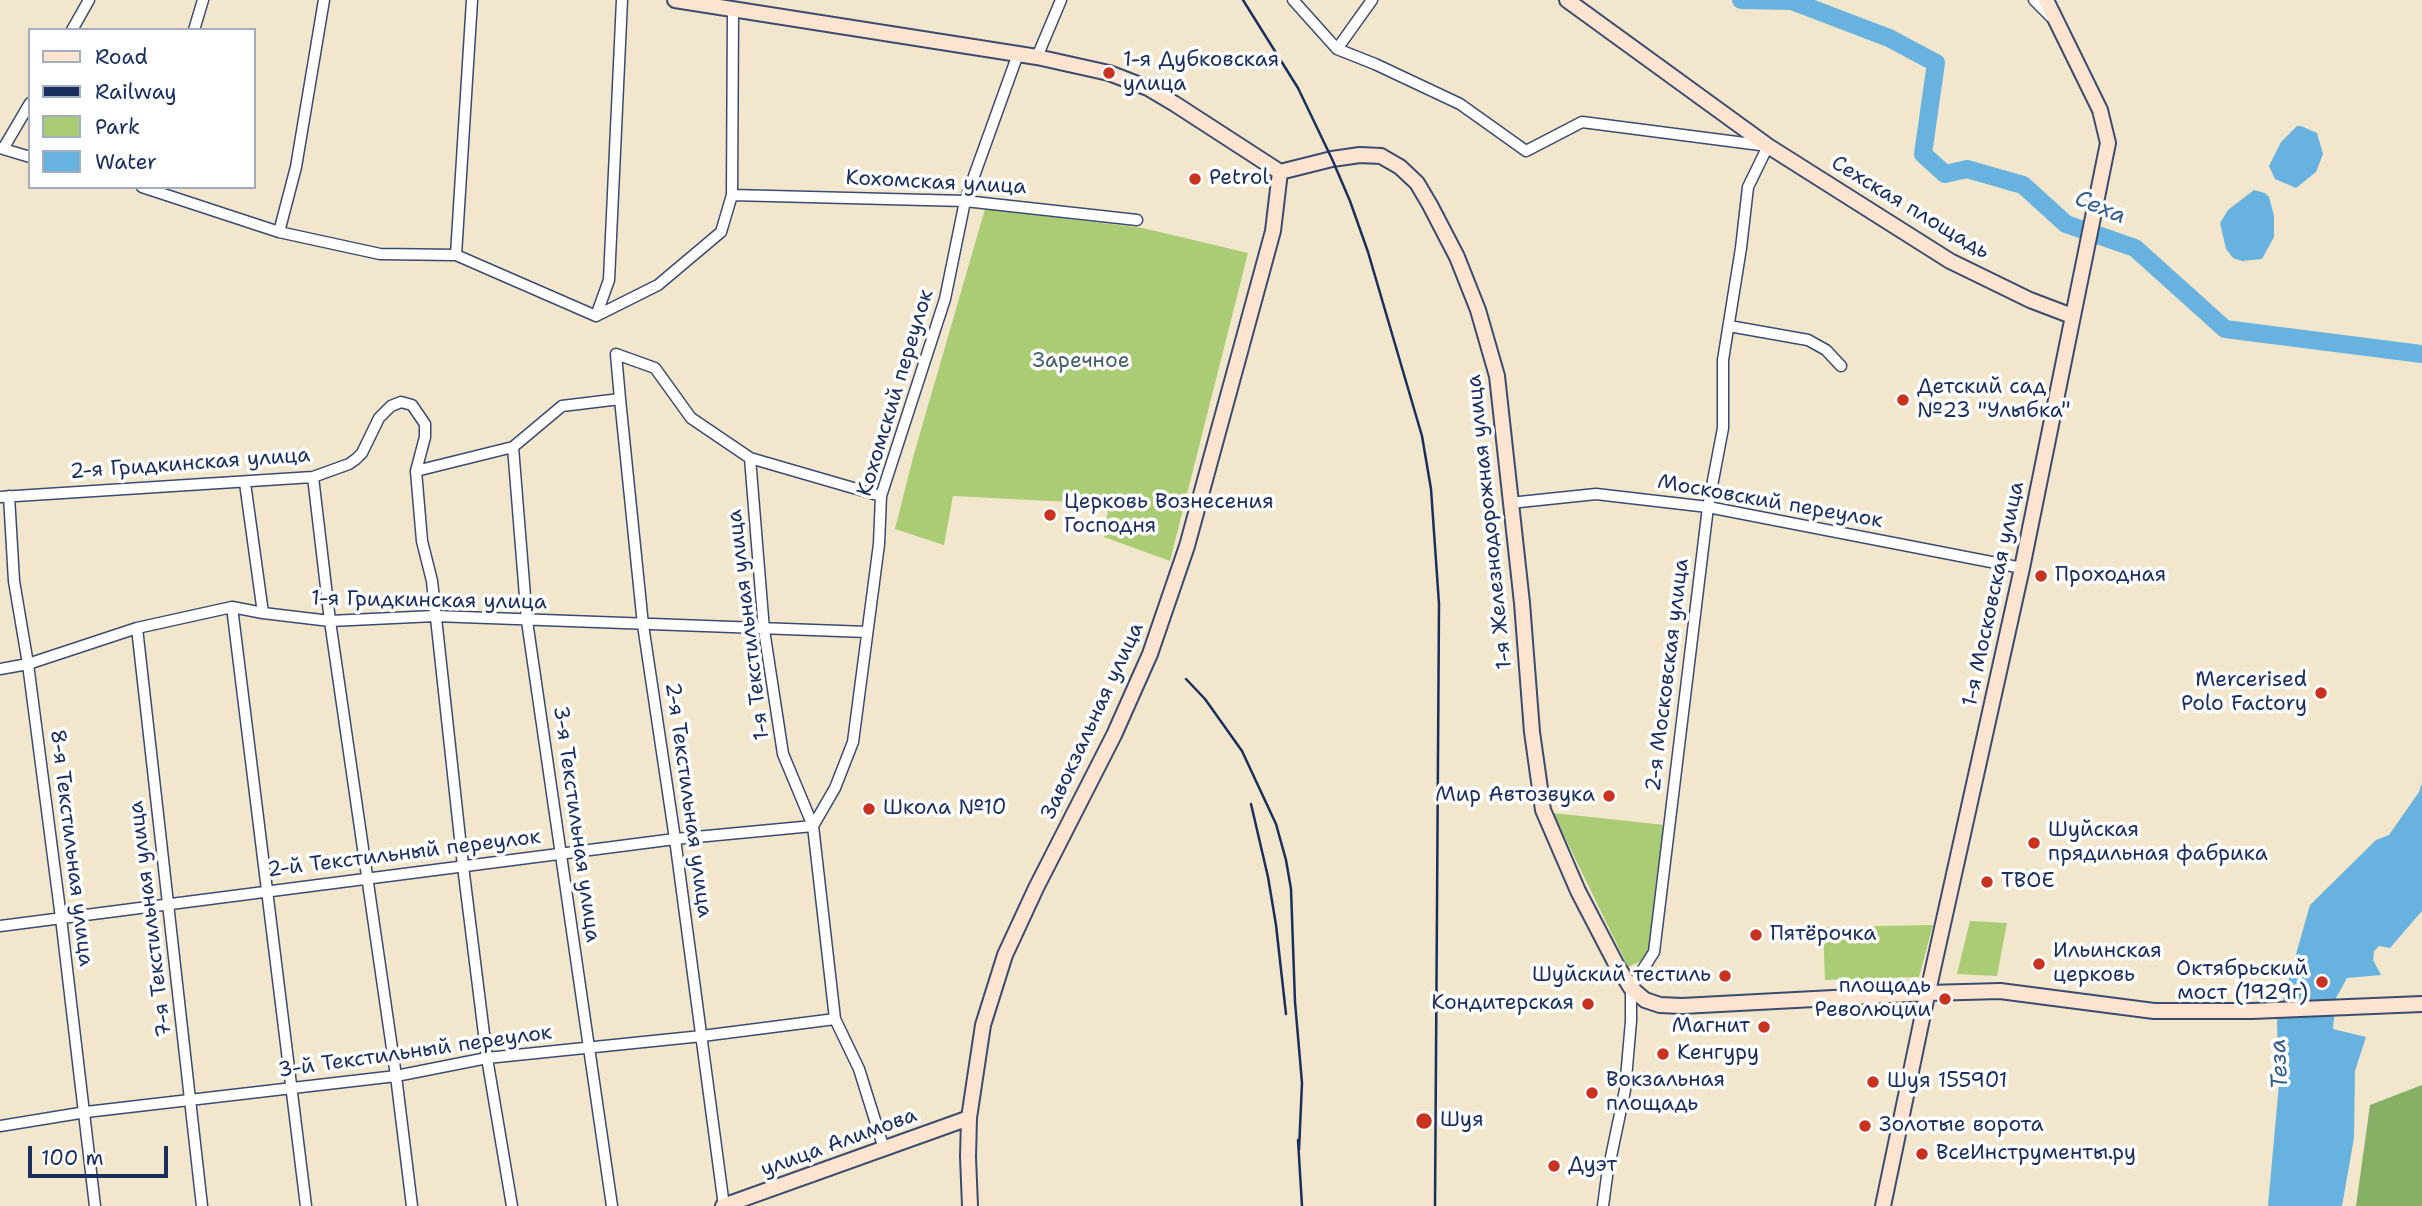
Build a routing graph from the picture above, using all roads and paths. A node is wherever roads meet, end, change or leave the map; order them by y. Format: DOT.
graph roads {
  1 [pos="89,0"];
  2 [pos="204,0"];
  3 [pos="324,0"];
  4 [pos="472,0"];
  5 [pos="622,0"];
  6 [pos="675,0"];
  7 [pos="1061,0"];
  8 [pos="1293,0"];
  9 [pos="1372,0"];
  10 [pos="1567,0"];
  11 [pos="2034,0"];
  12 [pos="2046,0"];
  13 [pos="733,9"];
  14 [pos="2057,25"];
  15 [pos="73,28"];
  16 [pos="195,28"];
  17 [pos="1337,49"];
  18 [pos="1018,54"];
  19 [pos="1037,57"];
  20 [pos="28,106"];
  21 [pos="1768,146"];
  22 [pos="1,149"];
  23 [pos="28,156"];
  24 [pos="1280,172"];
  25 [pos="147,189"];
  26 [pos="732,195"];
  27 [pos="965,201"];
  28 [pos="1137,220"];
  29 [pos="279,232"];
  30 [pos="456,255"];
  31 [pos="596,316"];
  32 [pos="2072,316"];
  33 [pos="1729,326"];
  34 [pos="1841,366"];
  35 [pos="620,399"];
  36 [pos="513,447"];
  37 [pos="750,458"];
  38 [pos="416,471"];
  39 [pos="313,477"];
  40 [pos="245,483"];
  41 [pos="4,496"];
  42 [pos="881,496"];
  43 [pos="1510,503"];
  44 [pos="1708,507"];
  45 [pos="2022,568"];
  46 [pos="232,607"];
  47 [pos="263,613"];
  48 [pos="435,616"];
  49 [pos="330,621"];
  50 [pos="527,621"];
  51 [pos="643,625"];
  52 [pos="137,628"];
  53 [pos="764,630"];
  54 [pos="867,632"];
  55 [pos="28,664"];
  56 [pos="0,669"];
  57 [pos="813,826"];
  58 [pos="675,839"];
  59 [pos="561,855"];
  60 [pos="463,866"];
  61 [pos="366,878"];
  62 [pos="267,890"];
  63 [pos="168,904"];
  64 [pos="61,918"];
  65 [pos="0,926"];
  66 [pos="1631,988"];
  67 [pos="1928,992"];
  68 [pos="2422,1004"];
  69 [pos="835,1019"];
  70 [pos="702,1036"];
  71 [pos="590,1049"];
  72 [pos="487,1058"];
  73 [pos="396,1076"];
  74 [pos="292,1088"];
  75 [pos="192,1100"];
  76 [pos="86,1112"];
  77 [pos="969,1118"];
  78 [pos="0,1125"];
  79 [pos="884,1149"];
  80 [pos="95,1206"];
  81 [pos="202,1206"];
  82 [pos="306,1206"];
  83 [pos="412,1206"];
  84 [pos="512,1206"];
  85 [pos="612,1206"];
  86 [pos="724,1206"];
  87 [pos="970,1206"];
  88 [pos="1603,1206"];
  89 [pos="1883,1206"];
  1 -- 15 [label="street"];
  2 -- 16 [label="street"];
  3 -- 29 [label="street"];
  4 -- 30 [label="street"];
  5 -- 31 [label="street"];
  6 -- 13 [label="main road"];
  7 -- 19 [label="street"];
  8 -- 17 [label="street"];
  9 -- 17 [label="street"];
  10 -- 21 [label="main road, Сехская площадь"];
  11 -- 14 [label="street"];
  12 -- 14 [label="main road, 1-я Московская улица"];
  13 -- 18 [label="main road"];
  13 -- 26 [label="street"];
  14 -- 32 [label="main road, 1-я Московская улица"];
  17 -- 21 [label="street"];
  18 -- 19 [label="main road"];
  18 -- 27 [label="street, Кохомский переулок"];
  19 -- 24 [label="main road"];
  20 -- 22 [label="street"];
  21 -- 32 [label="main road, Сехская площадь"];
  21 -- 33 [label="street, 2-я Московская улица"];
  22 -- 23 [label="street"];
  24 -- 43 [label="main road, 1-я Железнодорожная улица"];
  24 -- 77 [label="main road, Завокзальная улица"];
  25 -- 29 [label="street"];
  26 -- 27 [label="street, Кохомская улица"];
  26 -- 31 [label="street"];
  27 -- 28 [label="street, Кохомская улица"];
  27 -- 42 [label="street, Кохомский переулок"];
  29 -- 30 [label="street"];
  30 -- 31 [label="street"];
  32 -- 45 [label="main road, 1-я Московская улица"];
  33 -- 34 [label="street"];
  33 -- 44 [label="street, 2-я Московская улица"];
  35 -- 36 [label="street"];
  35 -- 37 [label="street"];
  35 -- 51 [label="street, 2-я Текстильная улица"];
  36 -- 38 [label="street"];
  36 -- 50 [label="street, 3-я Текстильная улица"];
  37 -- 42 [label="street"];
  37 -- 53 [label="street, 1-я Текстильная улица"];
  38 -- 39 [label="street, 2-я Гридкинская улица"];
  38 -- 48 [label="street"];
  39 -- 40 [label="street, 2-я Гридкинская улица"];
  39 -- 49 [label="street"];
  40 -- 41 [label="street, 2-я Гридкинская улица"];
  40 -- 47 [label="street"];
  41 -- 55 [label="street, 8-я Текстильная улица"];
  42 -- 54 [label="street, Кохомский переулок"];
  43 -- 44 [label="street, Московский переулок"];
  43 -- 66 [label="main road, 1-я Железнодорожная улица"];
  44 -- 45 [label="street, Московский переулок"];
  44 -- 66 [label="street, 2-я Московская улица"];
  45 -- 67 [label="main road, 1-я Московская улица"];
  46 -- 47 [label="street, 1-я Гридкинская улица"];
  46 -- 52 [label="street, 1-я Гридкинская улица"];
  46 -- 62 [label="street"];
  47 -- 49 [label="street, 1-я Гридкинская улица"];
  48 -- 49 [label="street, 1-я Гридкинская улица"];
  48 -- 50 [label="street, 1-я Гридкинская улица"];
  48 -- 60 [label="street"];
  49 -- 61 [label="street"];
  50 -- 51 [label="street, 1-я Гридкинская улица"];
  50 -- 59 [label="street, 3-я Текстильная улица"];
  51 -- 53 [label="street, 1-я Гридкинская улица"];
  51 -- 58 [label="street, 2-я Текстильная улица"];
  52 -- 55 [label="street, 1-я Гридкинская улица"];
  52 -- 63 [label="street, 7-я Текстильная улица"];
  53 -- 54 [label="street, 1-я Гридкинская улица"];
  53 -- 57 [label="street, 1-я Текстильная улица"];
  54 -- 57 [label="street, Кохомский переулок"];
  55 -- 56 [label="street, 1-я Гридкинская улица"];
  55 -- 64 [label="street, 8-я Текстильная улица"];
  57 -- 58 [label="street, 2-й Текстильный переулок"];
  57 -- 69 [label="street, 1-я Текстильная улица"];
  58 -- 59 [label="street, 2-й Текстильный переулок"];
  58 -- 70 [label="street, 2-я Текстильная улица"];
  59 -- 60 [label="street, 2-й Текстильный переулок"];
  59 -- 71 [label="street, 3-я Текстильная улица"];
  60 -- 61 [label="street, 2-й Текстильный переулок"];
  60 -- 72 [label="street"];
  61 -- 62 [label="street, 2-й Текстильный переулок"];
  61 -- 73 [label="street"];
  62 -- 63 [label="street, 2-й Текстильный переулок"];
  62 -- 74 [label="street"];
  63 -- 64 [label="street, 2-й Текстильный переулок"];
  63 -- 75 [label="street, 7-я Текстильная улица"];
  64 -- 65 [label="street, 2-й Текстильный переулок"];
  64 -- 76 [label="street, 8-я Текстильная улица"];
  66 -- 67 [label="main road"];
  66 -- 88 [label="street"];
  67 -- 68 [label="main road"];
  67 -- 89 [label="main road, 1-я Московская улица"];
  69 -- 70 [label="street, 3-й Текстильный переулок"];
  69 -- 79 [label="street, 1-я Текстильная улица"];
  70 -- 71 [label="street, 3-й Текстильный переулок"];
  70 -- 86 [label="street, 2-я Текстильная улица"];
  71 -- 72 [label="street, 3-й Текстильный переулок"];
  71 -- 85 [label="street, 3-я Текстильная улица"];
  72 -- 73 [label="street, 3-й Текстильный переулок"];
  72 -- 84 [label="street"];
  73 -- 74 [label="street, 3-й Текстильный переулок"];
  73 -- 83 [label="street"];
  74 -- 75 [label="street, 3-й Текстильный переулок"];
  74 -- 82 [label="street"];
  75 -- 76 [label="street, 3-й Текстильный переулок"];
  75 -- 81 [label="street, 7-я Текстильная улица"];
  76 -- 78 [label="street, 3-й Текстильный переулок"];
  76 -- 80 [label="street, 8-я Текстильная улица"];
  77 -- 79 [label="main road, улица Алимова"];
  77 -- 87 [label="main road, Завокзальная улица"];
  79 -- 86 [label="main road, улица Алимова"];
}
